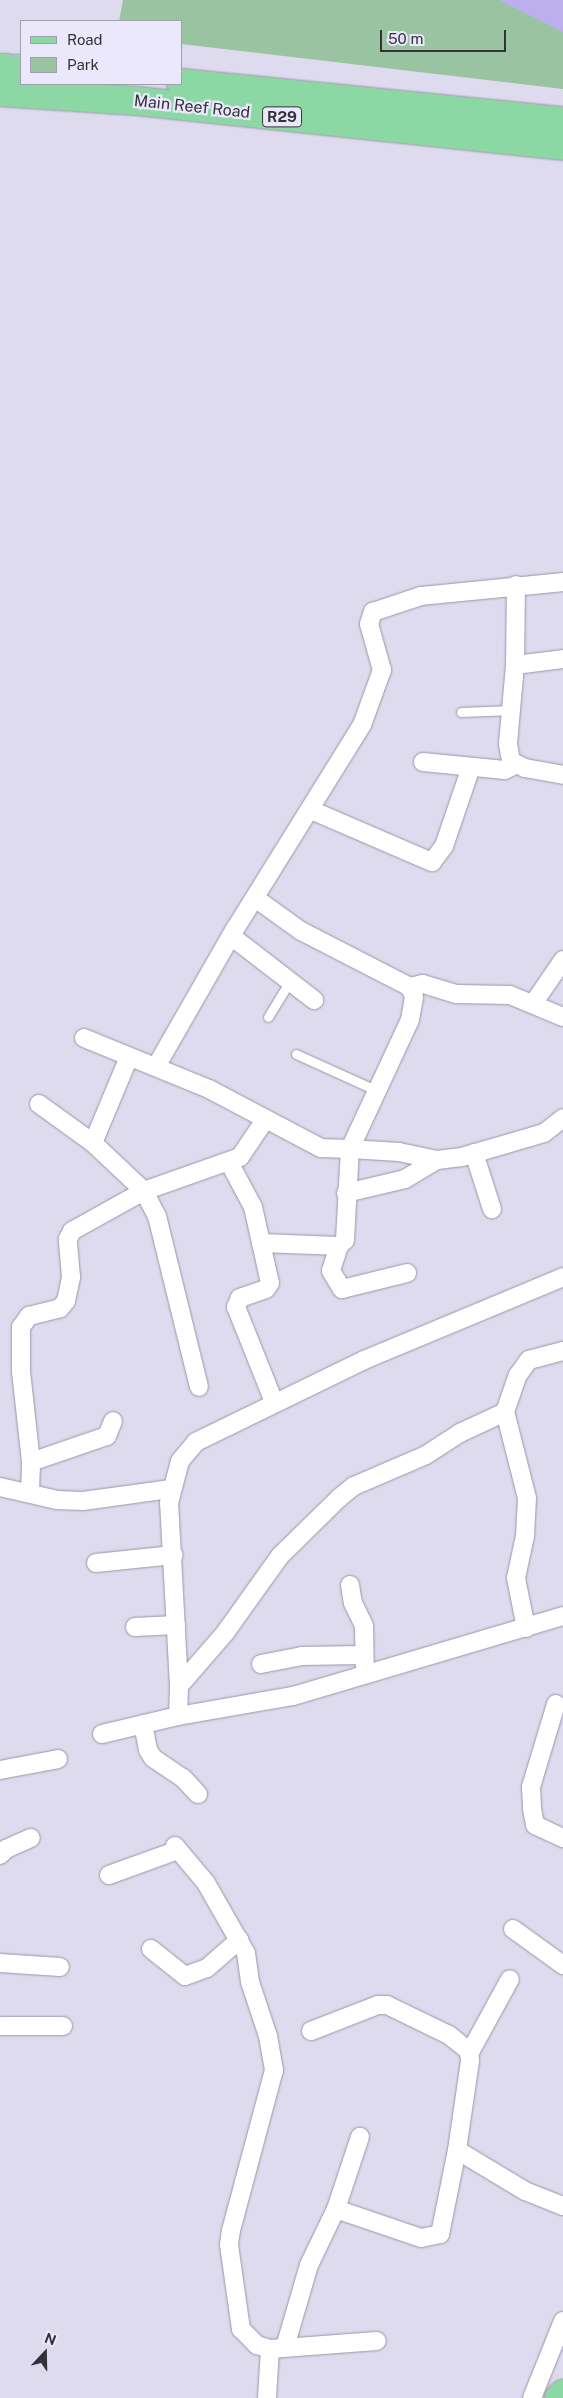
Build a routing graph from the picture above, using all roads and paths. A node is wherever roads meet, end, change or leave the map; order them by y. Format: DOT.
graph roads {
  1 [pos="5,74"];
  2 [pos="20,77"];
  3 [pos="182,83"];
  4 [pos="57,85"];
  5 [pos="563,121"];
  6 [pos="563,146"];
  7 [pos="563,582"];
  8 [pos="516,585"];
  9 [pos="563,658"];
  10 [pos="515,665"];
  11 [pos="512,710"];
  12 [pos="461,712"];
  13 [pos="423,762"];
  14 [pos="515,765"];
  15 [pos="471,767"];
  16 [pos="563,775"];
  17 [pos="311,810"];
  18 [pos="255,898"];
  19 [pos="231,936"];
  20 [pos="563,960"];
  21 [pos="290,981"];
  22 [pos="410,987"];
  23 [pos="314,1000"];
  24 [pos="533,1004"];
  25 [pos="268,1017"];
  26 [pos="563,1017"];
  27 [pos="84,1038"];
  28 [pos="296,1054"];
  29 [pos="129,1057"];
  30 [pos="157,1065"];
  31 [pos="378,1091"];
  32 [pos="39,1104"];
  33 [pos="563,1118"];
  34 [pos="265,1120"];
  35 [pos="93,1143"];
  36 [pos="350,1149"];
  37 [pos="474,1153"];
  38 [pos="437,1160"];
  39 [pos="230,1162"];
  40 [pos="144,1191"];
  41 [pos="346,1193"];
  42 [pos="492,1209"];
  43 [pos="261,1243"];
  44 [pos="340,1246"];
  45 [pos="407,1272"];
  46 [pos="563,1277"];
  47 [pos="563,1351"];
  48 [pos="199,1387"];
  49 [pos="274,1402"];
  50 [pos="505,1412"];
  51 [pos="113,1421"];
  52 [pos="31,1462"];
  53 [pos="0,1487"];
  54 [pos="171,1489"];
  55 [pos="30,1493"];
  56 [pos="174,1555"];
  57 [pos="96,1563"];
  58 [pos="350,1585"];
  59 [pos="563,1616"];
  60 [pos="176,1625"];
  61 [pos="135,1627"];
  62 [pos="526,1628"];
  63 [pos="363,1655"];
  64 [pos="262,1664"];
  65 [pos="366,1673"];
  66 [pos="179,1686"];
  67 [pos="556,1704"];
  68 [pos="178,1716"];
  69 [pos="143,1724"];
  70 [pos="102,1734"];
  71 [pos="58,1759"];
  72 [pos="0,1770"];
  73 [pos="198,1794"];
  74 [pos="31,1838"];
  75 [pos="563,1838"];
  76 [pos="0,1855"];
  77 [pos="109,1875"];
  78 [pos="514,1929"];
  79 [pos="239,1940"];
  80 [pos="151,1950"];
  81 [pos="0,1963"];
  82 [pos="563,1965"];
  83 [pos="60,1967"];
  84 [pos="510,1979"];
  85 [pos="0,2026"];
  86 [pos="63,2026"];
  87 [pos="311,2031"];
  88 [pos="469,2054"];
  89 [pos="360,2137"];
  90 [pos="457,2150"];
  91 [pos="563,2206"];
  92 [pos="336,2209"];
  93 [pos="563,2321"];
  94 [pos="377,2341"];
  95 [pos="277,2348"];
  96 [pos="563,2394"];
  97 [pos="267,2398"];
  98 [pos="532,2398"];
  99 [pos="559,2398"];
  1 -- 2 [label="main road, Main Reef Road / R29"];
  3 -- 5 [label="main road, Main Reef Road / R29"];
  4 -- 6 [label="main road, Main Reef Road / R29"];
  7 -- 8 [label="street"];
  8 -- 10 [label="street"];
  8 -- 17 [label="street"];
  9 -- 10 [label="street"];
  10 -- 11 [label="street"];
  11 -- 12 [label="lane"];
  11 -- 14 [label="street"];
  13 -- 15 [label="street"];
  14 -- 15 [label="street"];
  14 -- 16 [label="street"];
  15 -- 17 [label="street"];
  17 -- 18 [label="street"];
  18 -- 19 [label="street"];
  18 -- 22 [label="street"];
  19 -- 21 [label="street"];
  19 -- 30 [label="street"];
  20 -- 24 [label="street"];
  21 -- 23 [label="street"];
  21 -- 25 [label="lane"];
  22 -- 24 [label="street"];
  22 -- 31 [label="street"];
  24 -- 26 [label="street"];
  27 -- 29 [label="street"];
  28 -- 31 [label="lane"];
  29 -- 30 [label="street"];
  29 -- 35 [label="street"];
  30 -- 34 [label="street"];
  31 -- 36 [label="street"];
  32 -- 35 [label="street"];
  33 -- 37 [label="street"];
  34 -- 36 [label="street"];
  34 -- 39 [label="street"];
  35 -- 40 [label="street"];
  36 -- 38 [label="street"];
  36 -- 41 [label="street"];
  37 -- 38 [label="street"];
  37 -- 42 [label="street"];
  38 -- 41 [label="street"];
  39 -- 40 [label="street"];
  39 -- 43 [label="street"];
  40 -- 48 [label="street"];
  40 -- 52 [label="street"];
  41 -- 44 [label="street"];
  43 -- 44 [label="street"];
  43 -- 49 [label="street"];
  44 -- 45 [label="street"];
  46 -- 49 [label="street"];
  47 -- 50 [label="street"];
  49 -- 54 [label="street"];
  50 -- 62 [label="street"];
  50 -- 66 [label="street"];
  51 -- 52 [label="street"];
  52 -- 55 [label="street"];
  53 -- 55 [label="street"];
  54 -- 55 [label="street"];
  54 -- 56 [label="street"];
  56 -- 57 [label="street"];
  56 -- 60 [label="street"];
  58 -- 63 [label="street"];
  59 -- 62 [label="street"];
  60 -- 61 [label="street"];
  60 -- 66 [label="street"];
  62 -- 65 [label="street"];
  63 -- 64 [label="street"];
  63 -- 65 [label="street"];
  65 -- 68 [label="street"];
  66 -- 68 [label="street"];
  67 -- 75 [label="street"];
  68 -- 69 [label="street"];
  69 -- 70 [label="street"];
  69 -- 73 [label="street"];
  71 -- 72 [label="street"];
  74 -- 76 [label="street"];
  77 -- 79 [label="street"];
  78 -- 82 [label="street"];
  79 -- 80 [label="street"];
  79 -- 95 [label="street"];
  81 -- 83 [label="street"];
  84 -- 88 [label="street"];
  85 -- 86 [label="street"];
  87 -- 88 [label="street"];
  88 -- 90 [label="street"];
  89 -- 92 [label="street"];
  90 -- 91 [label="street"];
  90 -- 92 [label="street"];
  92 -- 95 [label="street"];
  93 -- 98 [label="street"];
  94 -- 95 [label="street"];
  95 -- 97 [label="street"];
  96 -- 99 [label="main road"];
}
